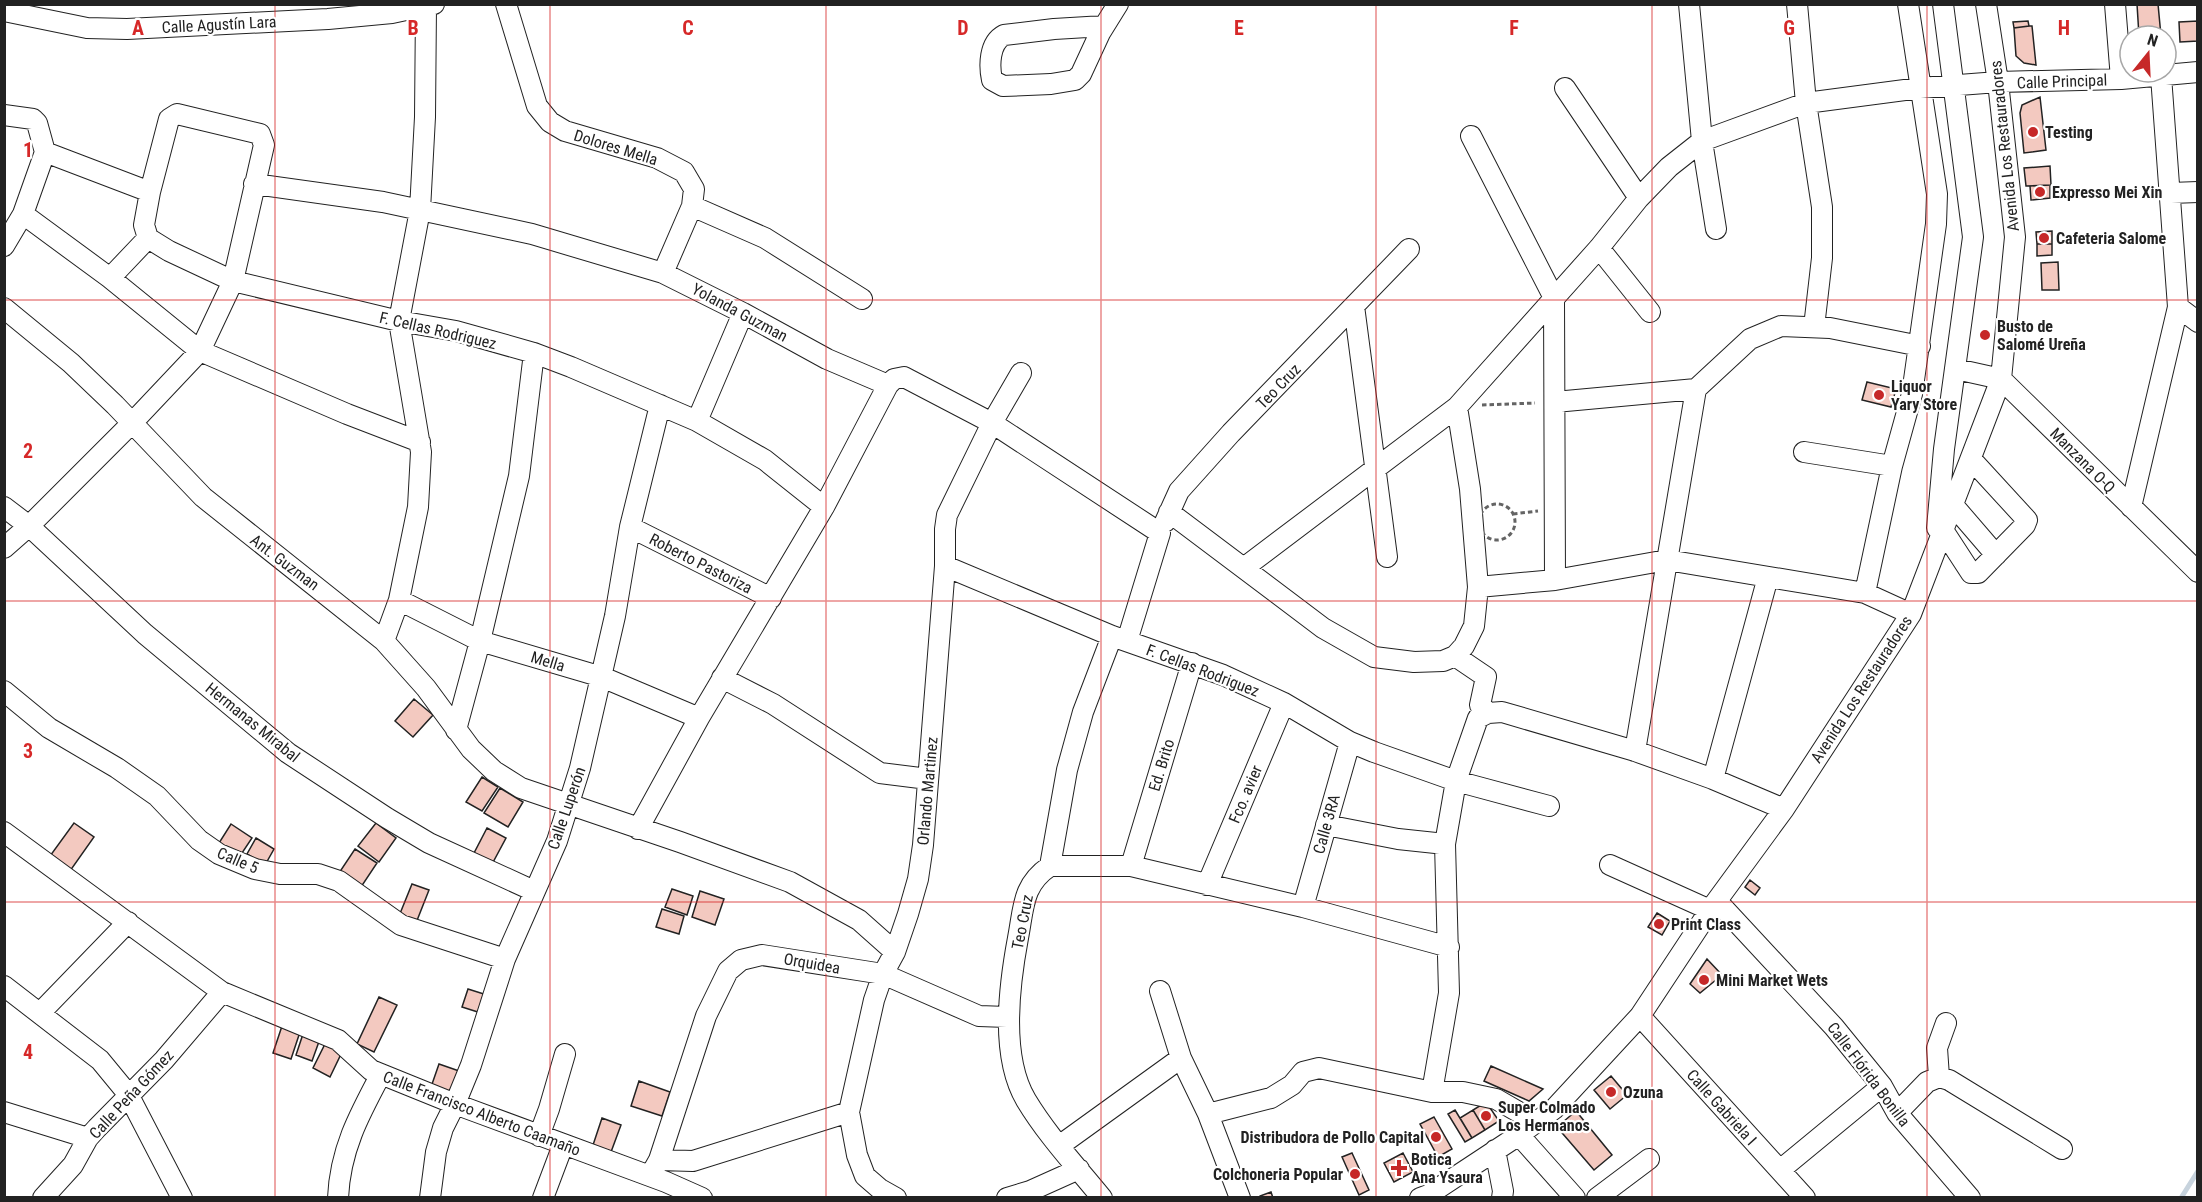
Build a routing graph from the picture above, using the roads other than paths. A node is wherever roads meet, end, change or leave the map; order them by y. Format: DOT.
graph roads {
  1 [pos="506,4"];
  2 [pos="1118,4"];
  3 [pos="1689,4"];
  4 [pos="1797,4"];
  5 [pos="1908,4"];
  6 [pos="1943,4"];
  7 [pos="1986,4"];
  8 [pos="2115,4"];
  9 [pos="420,6"];
  10 [pos="4,11"];
  11 [pos="298,12"];
  12 [pos="1104,26"];
  13 [pos="2118,42"];
  14 [pos="2198,72"];
  15 [pos="2178,74"];
  16 [pos="2118,79"];
  17 [pos="1998,82"];
  18 [pos="2162,84"];
  19 [pos="1954,85"];
  20 [pos="1920,87"];
  21 [pos="1565,88"];
  22 [pos="1806,103"];
  23 [pos="4,116"];
  24 [pos="1472,136"];
  25 [pos="1702,141"];
  26 [pos="45,152"];
  27 [pos="254,184"];
  28 [pos="150,192"];
  29 [pos="2198,192"];
  30 [pos="2171,193"];
  31 [pos="1639,198"];
  32 [pos="692,206"];
  33 [pos="420,210"];
  34 [pos="23,214"];
  35 [pos="1716,229"];
  36 [pos="148,238"];
  37 [pos="4,246"];
  38 [pos="1599,248"];
  39 [pos="1409,249"];
  40 [pos="663,273"];
  41 [pos="110,278"];
  42 [pos="233,281"];
  43 [pos="1554,298"];
  44 [pos="862,299"];
  45 [pos="1354,306"];
  46 [pos="2178,307"];
  47 [pos="4,308"];
  48 [pos="1650,312"];
  49 [pos="743,313"];
  50 [pos="399,321"];
  51 [pos="2198,322"];
  52 [pos="1814,327"];
  53 [pos="1920,346"];
  54 [pos="200,351"];
  55 [pos="534,353"];
  56 [pos="1956,369"];
  57 [pos="1021,373"];
  58 [pos="2001,379"];
  59 [pos="888,385"];
  60 [pos="1696,389"];
  61 [pos="1555,402"];
  62 [pos="660,405"];
  63 [pos="1457,407"];
  64 [pos="697,421"];
  65 [pos="132,423"];
  66 [pos="992,423"];
  67 [pos="420,442"];
  68 [pos="1804,452"];
  69 [pos="1971,459"];
  70 [pos="1893,466"];
  71 [pos="1374,469"];
  72 [pos="1953,505"];
  73 [pos="4,507"];
  74 [pos="824,507"];
  75 [pos="2131,507"];
  76 [pos="1169,512"];
  77 [pos="29,526"];
  78 [pos="630,527"];
  79 [pos="1943,530"];
  80 [pos="1160,533"];
  81 [pos="4,548"];
  82 [pos="1936,550"];
  83 [pos="1996,555"];
  84 [pos="1387,557"];
  85 [pos="1667,560"];
  86 [pos="945,566"];
  87 [pos="1245,567"];
  88 [pos="2198,572"];
  89 [pos="1768,578"];
  90 [pos="1555,580"];
  91 [pos="1478,588"];
  92 [pos="1865,593"];
  93 [pos="771,598"];
  94 [pos="399,600"];
  95 [pos="1911,614"];
  96 [pos="1120,638"];
  97 [pos="384,641"];
  98 [pos="480,641"];
  99 [pos="1455,656"];
  100 [pos="1192,663"];
  101 [pos="602,678"];
  102 [pos="722,678"];
  103 [pos="4,692"];
  104 [pos="1284,703"];
  105 [pos="1488,713"];
  106 [pos="699,717"];
  107 [pos="456,730"];
  108 [pos="1350,742"];
  109 [pos="1635,751"];
  110 [pos="928,779"];
  111 [pos="1713,779"];
  112 [pos="1456,781"];
  113 [pos="568,805"];
  114 [pos="1550,806"];
  115 [pos="1784,809"];
  116 [pos="1326,825"];
  117 [pos="638,829"];
  118 [pos="4,832"];
  119 [pos="1445,844"];
  120 [pos="1610,865"];
  121 [pos="1050,866"];
  122 [pos="1131,866"];
  123 [pos="1207,885"];
  124 [pos="534,891"];
  125 [pos="1714,905"];
  126 [pos="1303,907"];
  127 [pos="128,922"];
  128 [pos="1449,947"];
  129 [pos="895,952"];
  130 [pos="505,959"];
  131 [pos="883,974"];
  132 [pos="4,986"];
  133 [pos="1160,991"];
  134 [pos="222,992"];
  135 [pos="40,1013"];
  136 [pos="1640,1016"];
  137 [pos="1007,1017"];
  138 [pos="1946,1023"];
  139 [pos="565,1054"];
  140 [pos="1181,1058"];
  141 [pos="381,1074"];
  142 [pos="1939,1077"];
  143 [pos="1882,1086"];
  144 [pos="1432,1092"];
  145 [pos="128,1095"];
  146 [pos="455,1104"];
  147 [pos="849,1112"];
  148 [pos="4,1113"];
  149 [pos="1897,1113"];
  150 [pos="1208,1114"];
  151 [pos="1536,1122"];
  152 [pos="1519,1135"];
  153 [pos="538,1136"];
  154 [pos="88,1138"];
  155 [pos="562,1145"];
  156 [pos="1059,1146"];
  157 [pos="2062,1149"];
  158 [pos="1495,1150"];
  159 [pos="1649,1159"];
  160 [pos="655,1168"];
  161 [pos="1079,1169"];
  162 [pos="1780,1170"];
  163 [pos="1426,1196"];
  164 [pos="43,1197"];
  165 [pos="182,1197"];
  166 [pos="338,1197"];
  167 [pos="430,1197"];
  168 [pos="543,1197"];
  169 [pos="702,1197"];
  170 [pos="896,1197"];
  171 [pos="1007,1197"];
  172 [pos="1102,1197"];
  173 [pos="1240,1197"];
  174 [pos="1502,1197"];
  175 [pos="1575,1197"];
  176 [pos="1597,1197"];
  177 [pos="1805,1197"];
  178 [pos="1970,1197"];
  1 -- 32 [label="street, Dolores Mella"];
  2 -- 12 [label="street"];
  3 -- 25 [label="street"];
  4 -- 22 [label="street"];
  5 -- 20 [label="street"];
  6 -- 19 [label="street"];
  7 -- 17 [label="street, Avenida Los Restauradores"];
  8 -- 13 [label="street"];
  9 -- 11 [label="street, Calle Agustín Lara"];
  9 -- 33 [label="street"];
  10 -- 11 [label="street, Calle Agustín Lara"];
  12 -- 12 [label="street"];
  14 -- 15 [label="street, Calle Principal"];
  16 -- 17 [label="street, Calle Principal"];
  17 -- 19 [label="street, Calle Principal"];
  17 -- 58 [label="street, Avenida Los Restauradores"];
  18 -- 30 [label="street"];
  19 -- 20 [label="street, Calle Principal"];
  19 -- 56 [label="street"];
  20 -- 22 [label="street, Calle Principal"];
  20 -- 53 [label="street"];
  21 -- 31 [label="street"];
  22 -- 25 [label="street, Calle Principal"];
  22 -- 52 [label="street"];
  23 -- 26 [label="street"];
  24 -- 43 [label="street"];
  25 -- 31 [label="street, Calle Principal"];
  25 -- 35 [label="street"];
  26 -- 28 [label="street"];
  26 -- 34 [label="street"];
  27 -- 28 [label="street"];
  27 -- 33 [label="street, Yolanda Guzman"];
  27 -- 42 [label="street"];
  28 -- 36 [label="street"];
  29 -- 30 [label="street"];
  30 -- 46 [label="street"];
  31 -- 38 [label="street, Calle Principal"];
  32 -- 40 [label="street"];
  32 -- 44 [label="street"];
  33 -- 40 [label="street, Yolanda Guzman"];
  33 -- 50 [label="street"];
  34 -- 37 [label="street"];
  34 -- 41 [label="street"];
  36 -- 41 [label="street"];
  36 -- 42 [label="street, F. Cellas Rodriguez"];
  38 -- 43 [label="street, Calle Principal"];
  38 -- 48 [label="street"];
  39 -- 45 [label="street, Teo Cruz"];
  40 -- 49 [label="street, Yolanda Guzman"];
  41 -- 54 [label="street"];
  42 -- 50 [label="street, F. Cellas Rodriguez"];
  42 -- 54 [label="street"];
  43 -- 61 [label="street"];
  43 -- 63 [label="street, Calle Principal"];
  45 -- 71 [label="street"];
  45 -- 76 [label="street, Teo Cruz"];
  46 -- 51 [label="street"];
  46 -- 75 [label="street"];
  47 -- 65 [label="street, Ant. Guzman"];
  49 -- 59 [label="street, Yolanda Guzman"];
  49 -- 64 [label="street"];
  50 -- 55 [label="street, F. Cellas Rodriguez"];
  50 -- 67 [label="street"];
  52 -- 53 [label="street"];
  52 -- 60 [label="street"];
  53 -- 70 [label="street"];
  54 -- 65 [label="street"];
  54 -- 67 [label="street"];
  55 -- 62 [label="street, F. Cellas Rodriguez"];
  55 -- 98 [label="street"];
  56 -- 58 [label="street"];
  56 -- 82 [label="street"];
  57 -- 66 [label="street, Orlando Martinez"];
  58 -- 69 [label="street, Avenida Los Restauradores"];
  58 -- 75 [label="street, Manzana O-Q"];
  59 -- 66 [label="street, Yolanda Guzman"];
  59 -- 74 [label="street"];
  60 -- 61 [label="street"];
  60 -- 85 [label="street"];
  61 -- 90 [label="street"];
  62 -- 64 [label="street, F. Cellas Rodriguez"];
  62 -- 78 [label="street, Calle Luperón"];
  63 -- 71 [label="street, Calle Principal"];
  63 -- 91 [label="street"];
  64 -- 74 [label="street, F. Cellas Rodriguez"];
  65 -- 77 [label="street"];
  65 -- 97 [label="street, Ant. Guzman"];
  66 -- 80 [label="street, Yolanda Guzman"];
  66 -- 86 [label="street, Orlando Martinez"];
  67 -- 94 [label="street"];
  68 -- 70 [label="street"];
  69 -- 72 [label="street, Avenida Los Restauradores"];
  69 -- 83 [label="street"];
  70 -- 92 [label="street"];
  71 -- 84 [label="street"];
  71 -- 87 [label="street, Calle Principal"];
  72 -- 79 [label="street, Avenida Los Restauradores"];
  72 -- 83 [label="street"];
  73 -- 77 [label="street, Hermanas Mirabal"];
  74 -- 93 [label="street"];
  75 -- 88 [label="street, Manzana O-Q"];
  76 -- 80 [label="street, Teo Cruz"];
  76 -- 87 [label="street"];
  77 -- 81 [label="street"];
  77 -- 124 [label="street, Hermanas Mirabal"];
  78 -- 93 [label="street, Roberto Pastoriza"];
  78 -- 101 [label="street, Calle Luperón"];
  79 -- 82 [label="street, Avenida Los Restauradores"];
  79 -- 83 [label="street"];
  80 -- 96 [label="street"];
  82 -- 95 [label="street, Avenida Los Restauradores"];
  85 -- 89 [label="street"];
  85 -- 90 [label="street"];
  85 -- 109 [label="street"];
  86 -- 96 [label="street, F. Cellas Rodriguez"];
  86 -- 110 [label="street, Orlando Martinez"];
  87 -- 99 [label="street"];
  89 -- 92 [label="street"];
  89 -- 111 [label="street"];
  90 -- 91 [label="street"];
  91 -- 99 [label="street"];
  92 -- 95 [label="street"];
  93 -- 102 [label="street"];
  94 -- 97 [label="street"];
  94 -- 98 [label="street, Mella"];
  95 -- 115 [label="street, Avenida Los Restauradores"];
  96 -- 100 [label="street, F. Cellas Rodriguez"];
  96 -- 121 [label="street"];
  97 -- 107 [label="street, Ant. Guzman"];
  98 -- 101 [label="street, Mella"];
  98 -- 107 [label="street"];
  99 -- 105 [label="street"];
  100 -- 104 [label="street, F. Cellas Rodriguez"];
  100 -- 122 [label="street, Ed. Brito"];
  101 -- 106 [label="street, Mella"];
  101 -- 113 [label="street, Calle Luperón"];
  102 -- 106 [label="street"];
  102 -- 110 [label="street"];
  103 -- 130 [label="street, Calle 5"];
  104 -- 108 [label="street, F. Cellas Rodriguez"];
  104 -- 123 [label="street, Fco. avier"];
  105 -- 109 [label="street"];
  105 -- 112 [label="street"];
  106 -- 117 [label="street"];
  107 -- 113 [label="street, Ant. Guzman"];
  108 -- 112 [label="street, F. Cellas Rodriguez"];
  108 -- 116 [label="street, Calle 3RA"];
  109 -- 111 [label="street"];
  110 -- 129 [label="street, Orlando Martinez"];
  111 -- 115 [label="street"];
  112 -- 114 [label="street, F. Cellas Rodriguez"];
  112 -- 119 [label="street"];
  113 -- 117 [label="street, Ant. Guzman"];
  113 -- 124 [label="street, Calle Luperón"];
  115 -- 125 [label="street, Avenida Los Restauradores"];
  116 -- 119 [label="street"];
  116 -- 126 [label="street, Calle 3RA"];
  117 -- 129 [label="street, Ant. Guzman"];
  118 -- 127 [label="street, Calle Francisco Alberto Caamaño"];
  119 -- 128 [label="street"];
  120 -- 125 [label="street"];
  121 -- 122 [label="street"];
  121 -- 137 [label="street, Teo Cruz"];
  122 -- 123 [label="street"];
  123 -- 126 [label="street"];
  124 -- 130 [label="street, Calle Luperón"];
  125 -- 136 [label="street, Avenida Los Restauradores"];
  125 -- 143 [label="street, Calle Flórida Bonilla"];
  126 -- 128 [label="street"];
  127 -- 134 [label="street, Calle Francisco Alberto Caamaño"];
  127 -- 135 [label="street"];
  128 -- 144 [label="street"];
  129 -- 131 [label="street, Orlando Martinez"];
  130 -- 146 [label="street, Calle Luperón"];
  131 -- 137 [label="street, Orquidea"];
  131 -- 147 [label="street, Orlando Martinez"];
  131 -- 160 [label="street, Orquidea"];
  132 -- 135 [label="street"];
  133 -- 140 [label="street"];
  134 -- 141 [label="street, Calle Francisco Alberto Caamaño"];
  134 -- 145 [label="street, Calle Peña Gómez"];
  135 -- 145 [label="street"];
  136 -- 151 [label="street, Avenida Los Restauradores"];
  136 -- 162 [label="street, Calle Gabriela I"];
  137 -- 156 [label="street, Teo Cruz"];
  138 -- 142 [label="street"];
  139 -- 153 [label="street"];
  140 -- 150 [label="street"];
  140 -- 156 [label="street"];
  141 -- 146 [label="street, Calle Francisco Alberto Caamaño"];
  141 -- 166 [label="street"];
  142 -- 149 [label="street"];
  142 -- 157 [label="street"];
  143 -- 149 [label="street, Calle Flórida Bonilla"];
  143 -- 162 [label="street"];
  144 -- 150 [label="street"];
  144 -- 151 [label="street"];
  145 -- 154 [label="street, Calle Peña Gómez"];
  145 -- 165 [label="street"];
  146 -- 153 [label="street, Calle Francisco Alberto Caamaño"];
  146 -- 167 [label="street, Calle Luperón"];
  147 -- 160 [label="street"];
  147 -- 170 [label="street, Orlando Martinez"];
  148 -- 154 [label="street"];
  149 -- 178 [label="street, Calle Flórida Bonilla"];
  150 -- 173 [label="street"];
  151 -- 152 [label="street, Avenida Los Restauradores"];
  152 -- 158 [label="street, Avenida Los Restauradores"];
  152 -- 175 [label="street"];
  153 -- 155 [label="street, Calle Francisco Alberto Caamaño"];
  154 -- 164 [label="street, Calle Peña Gómez"];
  155 -- 160 [label="street, Calle Francisco Alberto Caamaño"];
  155 -- 168 [label="street"];
  156 -- 161 [label="street, Teo Cruz"];
  158 -- 163 [label="street, Avenida Los Restauradores"];
  158 -- 174 [label="street"];
  159 -- 176 [label="street"];
  160 -- 169 [label="street, Calle Francisco Alberto Caamaño"];
  161 -- 171 [label="street"];
  161 -- 172 [label="street, Teo Cruz"];
  162 -- 177 [label="street, Calle Gabriela I"];
}
